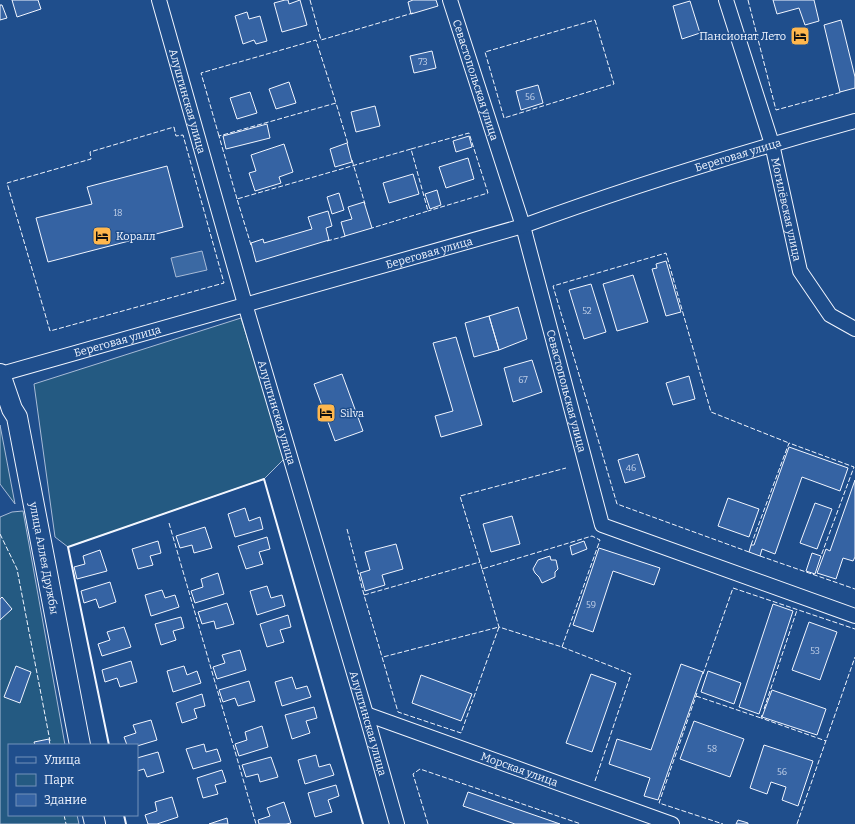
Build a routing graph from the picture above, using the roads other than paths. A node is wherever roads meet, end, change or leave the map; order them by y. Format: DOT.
graph roads {
  1 [pos="159,0"];
  2 [pos="450,0"];
  3 [pos="726,0"];
  4 [pos="855,121"];
  5 [pos="772,144"];
  6 [pos="523,226"];
  7 [pos="245,304"];
  8 [pos="855,329"];
  9 [pos="0,374"];
  10 [pos="855,616"];
  11 [pos="366,714"];
  12 [pos="80,744"];
  13 [pos="396,824"];
  14 [pos="672,824"];
  1 -- 7 [label="street, Алуштинская улица"];
  2 -- 6 [label="street, Севастопольская улица"];
  3 -- 5 [label="street, Могилёвская улица"];
  4 -- 5 [label="street, Береговая улица"];
  5 -- 6 [label="street, Береговая улица"];
  5 -- 8 [label="street, Могилёвская улица"];
  6 -- 7 [label="street, Береговая улица"];
  6 -- 10 [label="street, Севастопольская улица"];
  7 -- 9 [label="street, Береговая улица"];
  7 -- 11 [label="street, Алуштинская улица"];
  9 -- 12 [label="main road, улица Аллея Дружбы"];
  11 -- 13 [label="street, Алуштинская улица"];
  11 -- 14 [label="street, Морская улица"];
}
